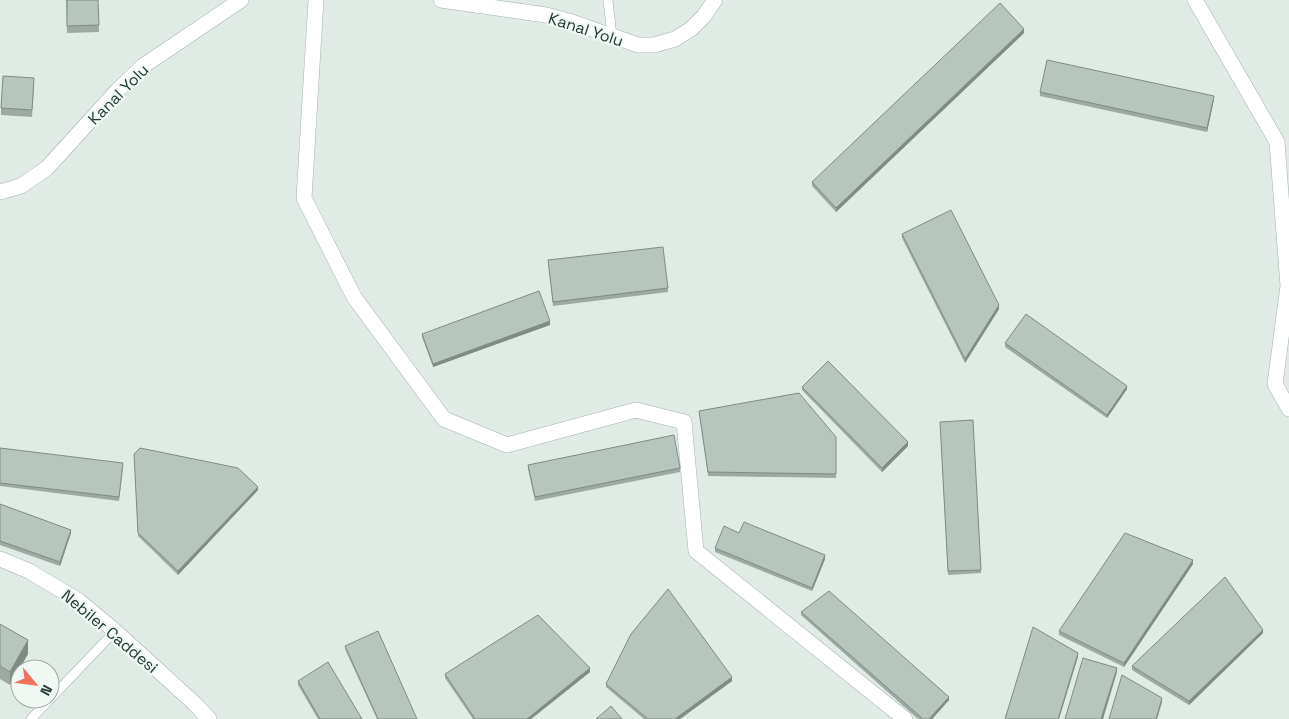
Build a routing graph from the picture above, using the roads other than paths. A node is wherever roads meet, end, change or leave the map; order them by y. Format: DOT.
graph roads {
  1 [pos="241,0"];
  2 [pos="316,0"];
  3 [pos="441,0"];
  4 [pos="608,0"];
  5 [pos="715,0"];
  6 [pos="1195,0"];
  7 [pos="612,37"];
  8 [pos="0,192"];
  9 [pos="1289,409"];
  10 [pos="0,559"];
  11 [pos="115,632"];
  12 [pos="31,719"];
  13 [pos="209,719"];
  14 [pos="905,719"];
  1 -- 8 [label="street, Kanal Yolu"];
  2 -- 14 [label="street"];
  3 -- 7 [label="street, Kanal Yolu"];
  4 -- 7 [label="lane"];
  5 -- 7 [label="street, Kanal Yolu"];
  6 -- 9 [label="street"];
  10 -- 11 [label="street, Nebiler Caddesi"];
  11 -- 12 [label="lane"];
  11 -- 13 [label="street, Nebiler Caddesi"];
}
